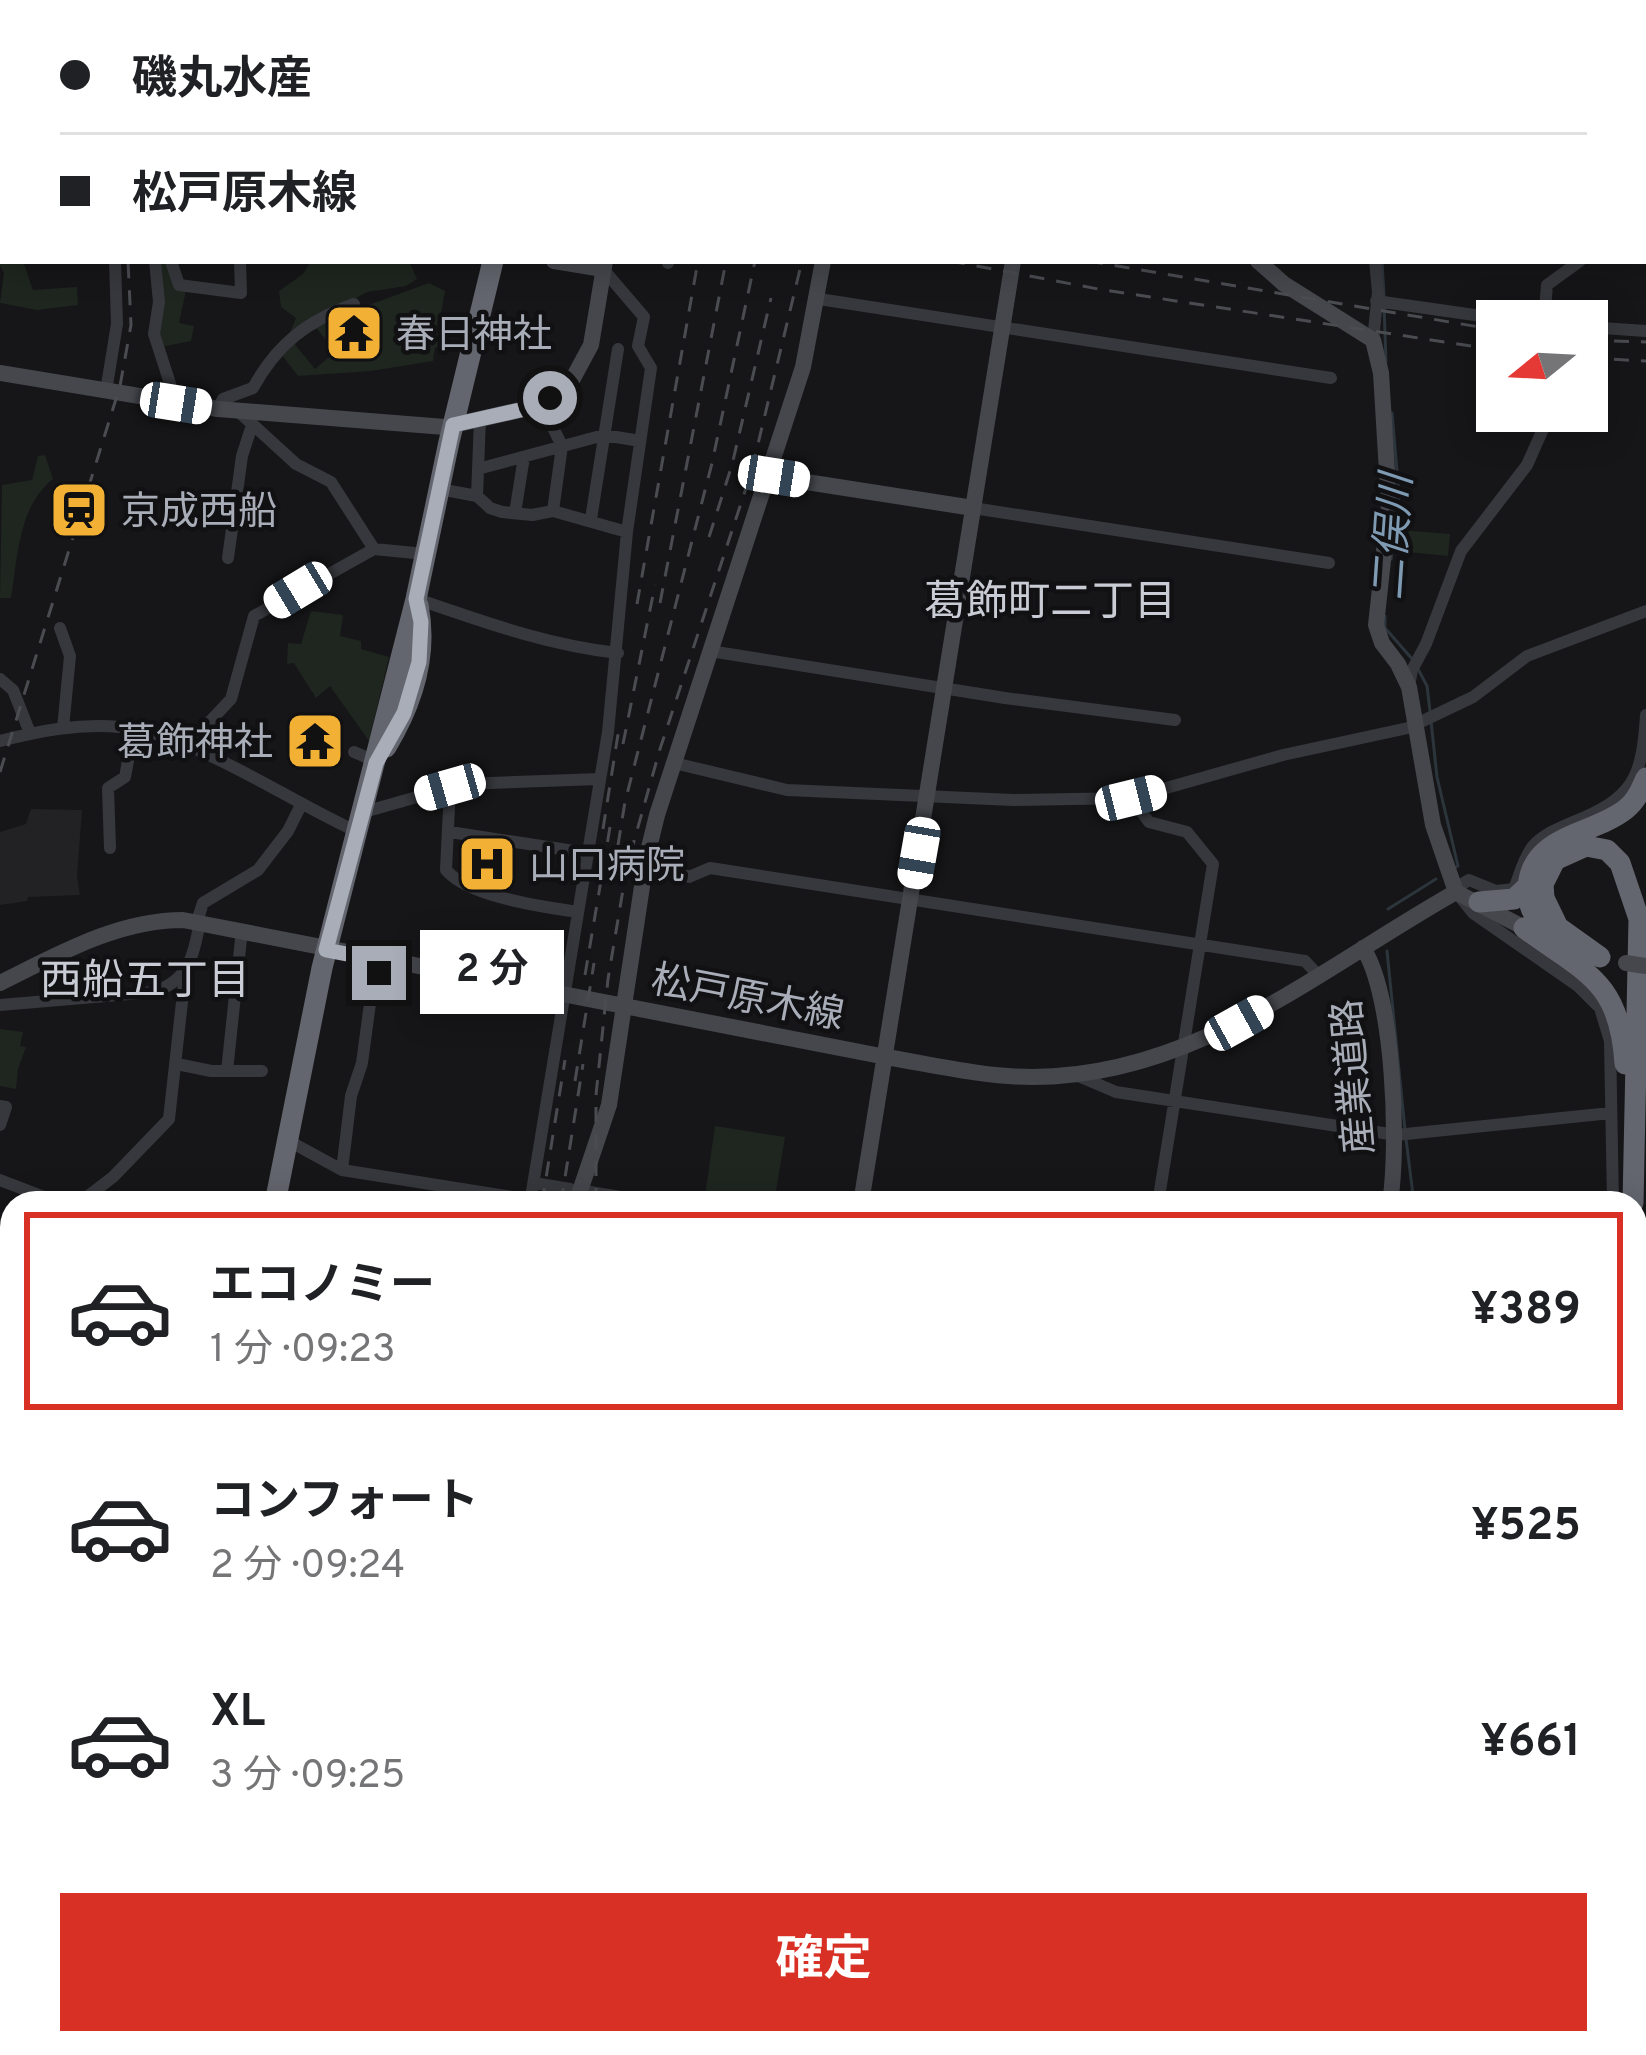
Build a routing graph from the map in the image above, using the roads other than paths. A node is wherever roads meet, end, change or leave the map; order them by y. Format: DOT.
graph roads {
  1 [pos="115,264"];
  2 [pos="155,264"];
  3 [pos="172,264"];
  4 [pos="240,264"];
  5 [pos="492,264"];
  6 [pos="823,264"];
  7 [pos="1013,264"];
  8 [pos="1261,264"];
  9 [pos="1375,264"];
  10 [pos="1576,264"];
  11 [pos="604,265"];
  12 [pos="819,298"];
  13 [pos="1546,300"];
  14 [pos="1376,302"];
  15 [pos="354,304"];
  16 [pos="1476,315"];
  17 [pos="1003,327"];
  18 [pos="1608,328"];
  19 [pos="1646,331"];
  20 [pos="1373,340"];
  21 [pos="591,345"];
  22 [pos="638,346"];
  23 [pos="618,349"];
  24 [pos="0,373"];
  25 [pos="1331,378"];
  26 [pos="106,392"];
  27 [pos="176,403"];
  28 [pos="541,403"];
  29 [pos="218,410"];
  30 [pos="238,411"];
  31 [pos="480,418"];
  32 [pos="252,424"];
  33 [pos="453,425"];
  34 [pos="1542,432"];
  35 [pos="604,435"];
  36 [pos="640,441"];
  37 [pos="562,446"];
  38 [pos="524,457"];
  39 [pos="478,469"];
  40 [pos="768,476"];
  41 [pos="439,489"];
  42 [pos="476,496"];
  43 [pos="974,508"];
  44 [pos="553,511"];
  45 [pos="515,513"];
  46 [pos="591,519"];
  47 [pos="627,532"];
  48 [pos="374,549"];
  49 [pos="425,554"];
  50 [pos="228,557"];
  51 [pos="1329,563"];
  52 [pos="416,599"];
  53 [pos="1646,610"];
  54 [pos="60,628"];
  55 [pos="710,651"];
  56 [pos="618,653"];
  57 [pos="0,679"];
  58 [pos="1409,687"];
  59 [pos="945,688"];
  60 [pos="1646,716"];
  61 [pos="1426,719"];
  62 [pos="1175,720"];
  63 [pos="63,728"];
  64 [pos="134,729"];
  65 [pos="30,733"];
  66 [pos="0,741"];
  67 [pos="186,747"];
  68 [pos="354,752"];
  69 [pos="372,760"];
  70 [pos="674,763"];
  71 [pos="1646,778"];
  72 [pos="599,779"];
  73 [pos="450,787"];
  74 [pos="928,797"];
  75 [pos="1131,798"];
  76 [pos="301,805"];
  77 [pos="361,822"];
  78 [pos="450,832"];
  79 [pos="110,848"];
  80 [pos="587,853"];
  81 [pos="646,860"];
  82 [pos="1528,886"];
  83 [pos="1456,892"];
  84 [pos="911,899"];
  85 [pos="1479,902"];
  86 [pos="578,912"];
  87 [pos="199,922"];
  88 [pos="1524,928"];
  89 [pos="241,938"];
  90 [pos="1199,945"];
  91 [pos="1363,948"];
  92 [pos="1569,948"];
  93 [pos="326,950"];
  94 [pos="1600,957"];
  95 [pos="383,961"];
  96 [pos="1646,966"];
  97 [pos="185,975"];
  98 [pos="1318,975"];
  99 [pos="0,983"];
  100 [pos="565,996"];
  101 [pos="0,1006"];
  102 [pos="623,1006"];
  103 [pos="1181,1050"];
  104 [pos="886,1057"];
  105 [pos="177,1064"];
  106 [pos="262,1071"];
  107 [pos="227,1072"];
  108 [pos="1074,1074"];
  109 [pos="1174,1101"];
  110 [pos="0,1106"];
  111 [pos="1611,1112"];
  112 [pos="0,1124"];
  113 [pos="1396,1135"];
  114 [pos="286,1140"];
  115 [pos="342,1171"];
  116 [pos="0,1180"];
  117 [pos="534,1183"];
  118 [pos="29,1191"];
  119 [pos="95,1191"];
  120 [pos="277,1191"];
  121 [pos="464,1191"];
  122 [pos="533,1191"];
  123 [pos="563,1191"];
  124 [pos="575,1191"];
  125 [pos="863,1191"];
  126 [pos="1160,1191"];
  127 [pos="1391,1191"];
  128 [pos="1613,1191"];
  129 [pos="1630,1191"];
  130 [pos="1630,1191"];
  1 -- 26 [label="street"];
  2 -- 27 [label="street"];
  3 -- 4 [label="street"];
  5 -- 33 [label="highway"];
  6 -- 12 [label="street"];
  7 -- 17 [label="street"];
  8 -- 20 [label="street"];
  9 -- 14 [label="street"];
  10 -- 13 [label="street"];
  11 -- 21 [label="street"];
  11 -- 22 [label="street"];
  12 -- 17 [label="street"];
  12 -- 40 [label="street"];
  14 -- 16 [label="street"];
  14 -- 20 [label="street"];
  15 -- 29 [label="street"];
  17 -- 25 [label="street"];
  17 -- 43 [label="street"];
  18 -- 19 [label="street"];
  20 -- 58 [label="street"];
  21 -- 23 [label="street"];
  21 -- 28 [label="street"];
  22 -- 23 [label="street"];
  22 -- 36 [label="street"];
  23 -- 35 [label="street"];
  24 -- 26 [label="street"];
  26 -- 27 [label="street"];
  27 -- 29 [label="street"];
  28 -- 31 [label="street"];
  28 -- 37 [label="street"];
  29 -- 30 [label="street"];
  30 -- 32 [label="street"];
  30 -- 33 [label="street"];
  31 -- 33 [label="street"];
  31 -- 39 [label="street"];
  32 -- 48 [label="street"];
  32 -- 50 [label="street"];
  33 -- 41 [label="highway"];
  34 -- 58 [label="street"];
  35 -- 36 [label="street"];
  35 -- 37 [label="street"];
  35 -- 46 [label="street"];
  36 -- 47 [label="street"];
  37 -- 38 [label="street"];
  37 -- 44 [label="street"];
  38 -- 39 [label="street"];
  38 -- 45 [label="street"];
  39 -- 42 [label="street"];
  40 -- 43 [label="street"];
  40 -- 55 [label="street"];
  41 -- 42 [label="street"];
  41 -- 49 [label="highway"];
  42 -- 45 [label="street"];
  43 -- 51 [label="street"];
  43 -- 59 [label="street"];
  44 -- 45 [label="street"];
  44 -- 46 [label="street"];
  46 -- 47 [label="street"];
  47 -- 56 [label="street"];
  48 -- 49 [label="street"];
  48 -- 67 [label="street"];
  49 -- 52 [label="highway"];
  52 -- 56 [label="street"];
  52 -- 69 [label="highway"];
  53 -- 61 [label="street"];
  54 -- 63 [label="street"];
  55 -- 59 [label="street"];
  55 -- 70 [label="street"];
  56 -- 72 [label="street"];
  57 -- 65 [label="street"];
  58 -- 61 [label="street"];
  59 -- 62 [label="street"];
  59 -- 74 [label="street"];
  60 -- 83 [label="street"];
  61 -- 75 [label="street"];
  61 -- 83 [label="street"];
  63 -- 64 [label="street"];
  63 -- 65 [label="street"];
  64 -- 67 [label="street"];
  64 -- 79 [label="street"];
  65 -- 66 [label="street"];
  67 -- 76 [label="street"];
  68 -- 69 [label="street"];
  69 -- 77 [label="highway"];
  70 -- 74 [label="street"];
  70 -- 81 [label="street"];
  71 -- 82 [label="highway"];
  72 -- 73 [label="street"];
  72 -- 80 [label="street"];
  73 -- 77 [label="street"];
  73 -- 78 [label="street"];
  74 -- 75 [label="street"];
  74 -- 84 [label="street"];
  75 -- 90 [label="street"];
  76 -- 77 [label="street"];
  76 -- 87 [label="street"];
  77 -- 93 [label="highway"];
  78 -- 80 [label="street"];
  78 -- 86 [label="street"];
  80 -- 86 [label="street"];
  81 -- 84 [label="street"];
  81 -- 102 [label="street"];
  82 -- 85 [label="highway"];
  82 -- 92 [label="highway"];
  83 -- 85 [label="street"];
  83 -- 91 [label="street, 松戸原木線"];
  83 -- 111 [label="street"];
  84 -- 90 [label="street"];
  84 -- 104 [label="street"];
  85 -- 88 [label="street"];
  86 -- 100 [label="street"];
  87 -- 93 [label="street, 松戸原木線"];
  87 -- 97 [label="street"];
  87 -- 99 [label="street, 松戸原木線"];
  88 -- 92 [label="street"];
  88 -- 129 [label="highway"];
  89 -- 107 [label="street"];
  90 -- 98 [label="street"];
  90 -- 103 [label="street"];
  91 -- 98 [label="street, 松戸原木線"];
  91 -- 113 [label="street, 産業道路"];
  92 -- 94 [label="street"];
  93 -- 95 [label="street, 松戸原木線"];
  93 -- 114 [label="highway"];
  94 -- 96 [label="street, bridge"];
  94 -- 130 [label="highway"];
  95 -- 100 [label="street, 松戸原木線"];
  95 -- 115 [label="street"];
  97 -- 101 [label="street"];
  97 -- 105 [label="street"];
  98 -- 103 [label="street, 松戸原木線"];
  100 -- 102 [label="street, 松戸原木線"];
  100 -- 117 [label="street"];
  102 -- 104 [label="street, 松戸原木線"];
  102 -- 124 [label="street"];
  103 -- 108 [label="street, 松戸原木線"];
  103 -- 109 [label="street"];
  104 -- 108 [label="street, 松戸原木線"];
  104 -- 125 [label="street"];
  105 -- 107 [label="street"];
  105 -- 119 [label="street"];
  106 -- 107 [label="street"];
  108 -- 109 [label="street"];
  109 -- 113 [label="street"];
  109 -- 126 [label="street"];
  110 -- 112 [label="street"];
  111 -- 113 [label="street"];
  111 -- 128 [label="street"];
  113 -- 127 [label="street, 産業道路"];
  114 -- 115 [label="street"];
  114 -- 120 [label="highway"];
  115 -- 121 [label="street"];
  116 -- 118 [label="street"];
  117 -- 122 [label="street"];
  117 -- 123 [label="street"];
}
